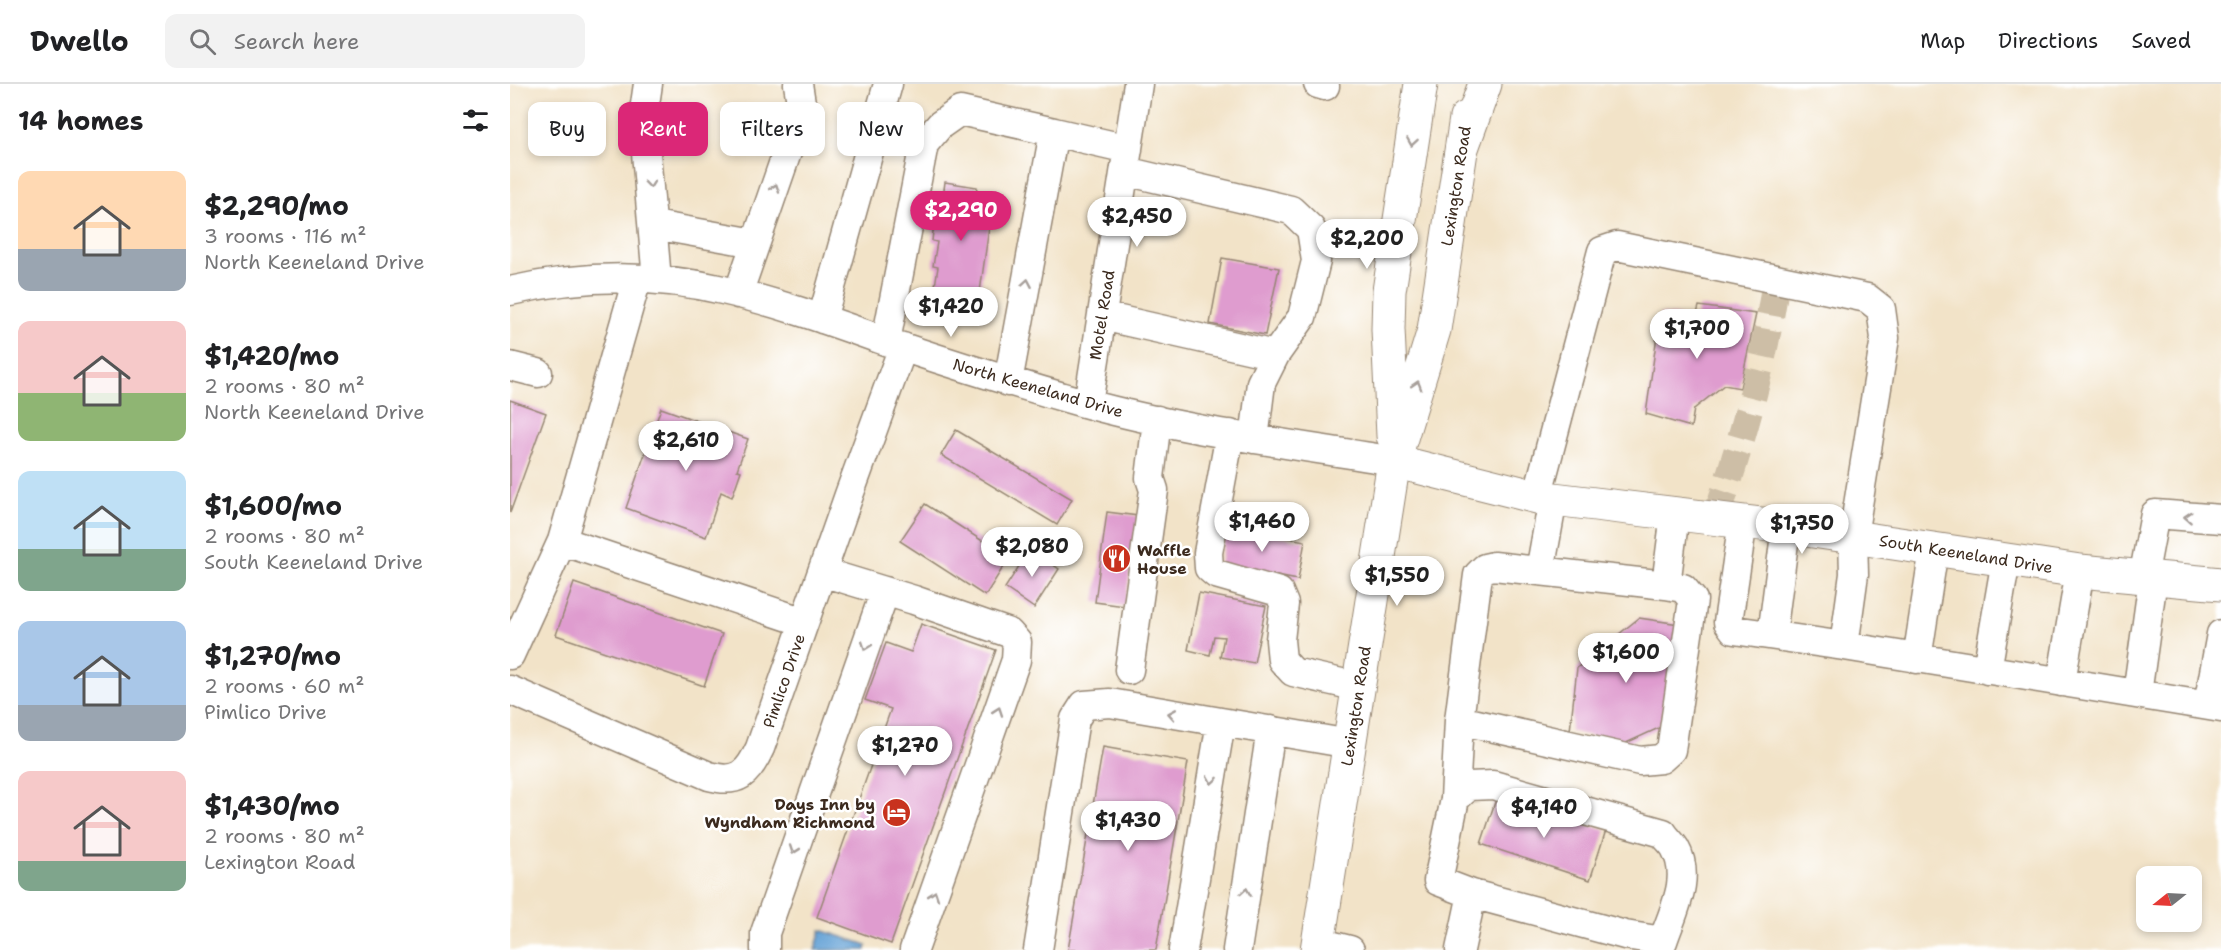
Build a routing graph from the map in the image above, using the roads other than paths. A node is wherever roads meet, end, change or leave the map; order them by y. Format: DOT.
graph roads {
  1 [pos="648,84"];
  2 [pos="798,84"];
  3 [pos="888,84"];
  4 [pos="1138,84"];
  5 [pos="1422,84"];
  6 [pos="1472,84"];
  7 [pos="1485,84"];
  8 [pos="1054,132"];
  9 [pos="1462,148"];
  10 [pos="1127,160"];
  11 [pos="654,225"];
  12 [pos="755,243"];
  13 [pos="647,280"];
  14 [pos="510,291"];
  15 [pos="738,294"];
  16 [pos="1102,316"];
  17 [pos="822,319"];
  18 [pos="895,344"];
  19 [pos="1275,355"];
  20 [pos="510,366"];
  21 [pos="538,373"];
  22 [pos="1008,382"];
  23 [pos="1088,404"];
  24 [pos="1157,420"];
  25 [pos="1242,436"];
  26 [pos="1394,461"];
  27 [pos="1545,498"];
  28 [pos="1675,514"];
  29 [pos="2221,519"];
  30 [pos="1743,521"];
  31 [pos="1786,527"];
  32 [pos="1854,536"];
  33 [pos="562,541"];
  34 [pos="1934,549"];
  35 [pos="2006,560"];
  36 [pos="1540,571"];
  37 [pos="2080,571"];
  38 [pos="822,572"];
  39 [pos="2148,579"];
  40 [pos="2221,584"];
  41 [pos="1666,585"];
  42 [pos="885,591"];
  43 [pos="804,622"];
  44 [pos="2221,634"];
  45 [pos="1772,635"];
  46 [pos="1844,646"];
  47 [pos="510,655"];
  48 [pos="1917,659"];
  49 [pos="1129,670"];
  50 [pos="1988,670"];
  51 [pos="2061,682"];
  52 [pos="1359,687"];
  53 [pos="510,690"];
  54 [pos="2137,694"];
  55 [pos="2214,706"];
  56 [pos="1459,720"];
  57 [pos="1221,722"];
  58 [pos="1271,730"];
  59 [pos="1350,744"];
  60 [pos="1455,799"];
  61 [pos="1472,894"];
  62 [pos="1318,946"];
  63 [pos="765,950"];
  64 [pos="914,950"];
  65 [pos="1038,950"];
  66 [pos="1183,950"];
  67 [pos="1237,950"];
  68 [pos="1350,950"];
  69 [pos="1460,950"];
  1 -- 11 [label="street, one-way"];
  12 -- 2 [label="street, one-way"];
  3 -- 17 [label="street"];
  4 -- 10 [label="street, Motel Road"];
  5 -- 26 [label="main road, Lexington Road, one-way"];
  6 -- 9 [label="main road, Lexington Road"];
  7 -- 9 [label="main road"];
  8 -- 10 [label="street"];
  8 -- 18 [label="street, Pimlico Drive"];
  22 -- 8 [label="street, one-way"];
  26 -- 9 [label="main road, Lexington Road, one-way"];
  10 -- 16 [label="street, Motel Road"];
  10 -- 19 [label="street"];
  11 -- 12 [label="street"];
  11 -- 13 [label="street"];
  12 -- 15 [label="street"];
  13 -- 14 [label="street, North Keeneland Drive"];
  13 -- 15 [label="street, North Keeneland Drive"];
  13 -- 33 [label="street"];
  15 -- 17 [label="street, North Keeneland Drive"];
  16 -- 19 [label="street"];
  16 -- 23 [label="street, Motel Road"];
  17 -- 18 [label="street, North Keeneland Drive"];
  18 -- 22 [label="street, North Keeneland Drive"];
  18 -- 38 [label="street, Pimlico Drive"];
  19 -- 25 [label="street"];
  20 -- 21 [label="street"];
  22 -- 23 [label="street, North Keeneland Drive"];
  23 -- 24 [label="street, North Keeneland Drive"];
  24 -- 25 [label="street, North Keeneland Drive"];
  24 -- 49 [label="street"];
  25 -- 26 [label="street, North Keeneland Drive"];
  25 -- 52 [label="street"];
  26 -- 27 [label="main road, South Keeneland Drive"];
  26 -- 52 [label="main road, Lexington Road"];
  27 -- 28 [label="main road, South Keeneland Drive"];
  27 -- 32 [label="street"];
  27 -- 36 [label="street"];
  28 -- 30 [label="main road, South Keeneland Drive"];
  28 -- 41 [label="street"];
  29 -- 39 [label="street, one-way"];
  30 -- 31 [label="main road, South Keeneland Drive"];
  30 -- 45 [label="street"];
  31 -- 32 [label="main road, South Keeneland Drive"];
  31 -- 45 [label="street"];
  32 -- 34 [label="main road, South Keeneland Drive"];
  32 -- 46 [label="street"];
  33 -- 43 [label="street"];
  33 -- 47 [label="street"];
  34 -- 35 [label="main road, South Keeneland Drive"];
  34 -- 48 [label="street"];
  35 -- 37 [label="main road, South Keeneland Drive"];
  35 -- 50 [label="street"];
  36 -- 41 [label="street"];
  36 -- 56 [label="street"];
  37 -- 39 [label="main road, South Keeneland Drive"];
  37 -- 51 [label="street"];
  38 -- 42 [label="street"];
  38 -- 43 [label="street, Pimlico Drive"];
  39 -- 40 [label="main road, South Keeneland Drive"];
  39 -- 54 [label="street"];
  41 -- 56 [label="street"];
  42 -- 63 [label="street, one-way"];
  64 -- 42 [label="street, one-way"];
  43 -- 53 [label="street, Pimlico Drive"];
  44 -- 55 [label="street"];
  45 -- 46 [label="street"];
  46 -- 48 [label="street"];
  48 -- 50 [label="street"];
  50 -- 51 [label="street"];
  51 -- 54 [label="street"];
  52 -- 59 [label="main road, Lexington Road"];
  54 -- 55 [label="street"];
  56 -- 60 [label="street"];
  57 -- 58 [label="street"];
  57 -- 65 [label="street, one-way"];
  57 -- 66 [label="street, one-way"];
  58 -- 59 [label="street"];
  67 -- 58 [label="street, one-way"];
  59 -- 62 [label="main road, Lexington Road"];
  60 -- 61 [label="street"];
  60 -- 61 [label="street"];
  61 -- 69 [label="street"];
  62 -- 68 [label="street"];
}
